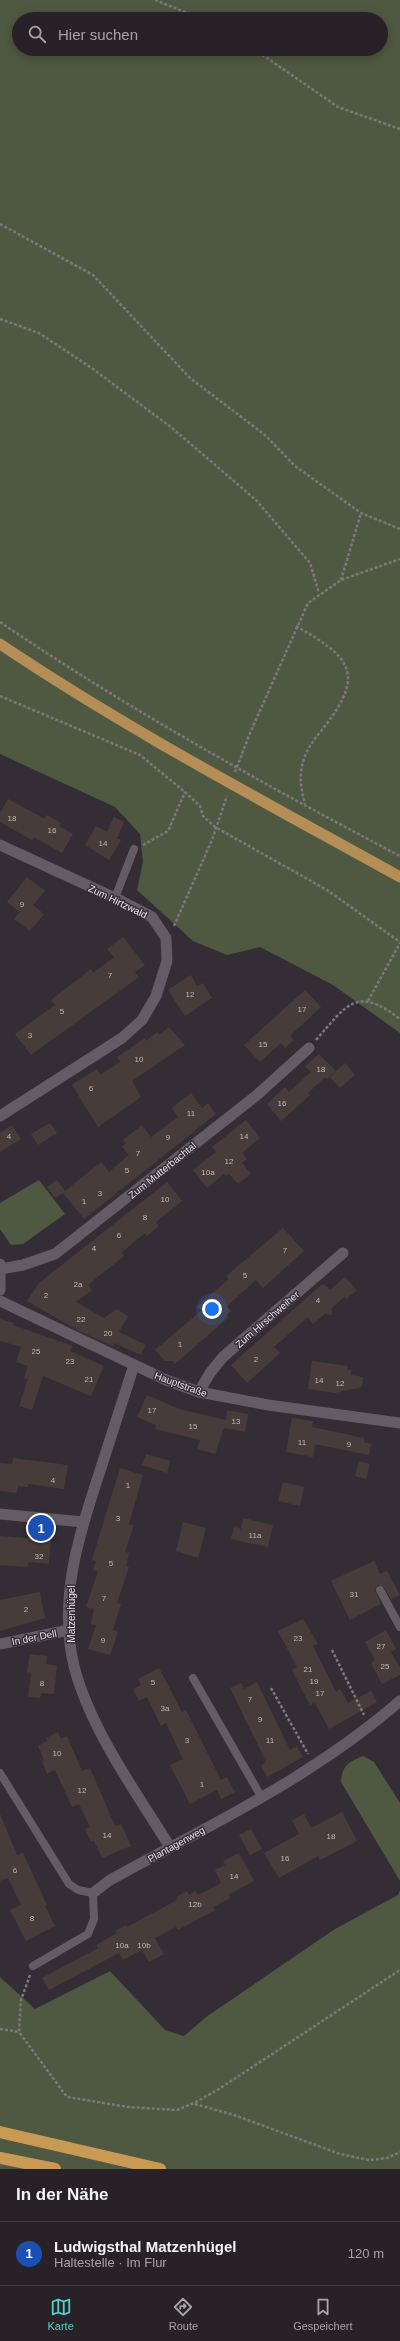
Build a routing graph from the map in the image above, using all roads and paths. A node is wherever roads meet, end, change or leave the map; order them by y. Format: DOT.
graph roads {
  1 [pos="155,0"];
  2 [pos="185,12"];
  3 [pos="264,56"];
  4 [pos="400,129"];
  5 [pos="0,224"];
  6 [pos="0,319"];
  7 [pos="361,513"];
  8 [pos="400,529"];
  9 [pos="400,559"];
  10 [pos="341,580"];
  11 [pos="319,593"];
  12 [pos="0,622"];
  13 [pos="296,626"];
  14 [pos="0,644"];
  15 [pos="0,696"];
  16 [pos="250,732"];
  17 [pos="185,792"];
  18 [pos="305,805"];
  19 [pos="218,820"];
  20 [pos="215,827"];
  21 [pos="0,845"];
  22 [pos="134,849"];
  23 [pos="400,856"];
  24 [pos="400,877"];
  25 [pos="115,898"];
  26 [pos="166,938"];
  27 [pos="400,943"];
  28 [pos="368,1001"];
  29 [pos="400,1019"];
  30 [pos="309,1048"];
  31 [pos="0,1116"];
  32 [pos="343,1253"];
  33 [pos="1,1266"];
  34 [pos="0,1290"];
  35 [pos="0,1301"];
  36 [pos="134,1365"];
  37 [pos="199,1392"];
  38 [pos="400,1423"];
  39 [pos="0,1514"];
  40 [pos="83,1522"];
  41 [pos="380,1590"];
  42 [pos="400,1628"];
  43 [pos="69,1630"];
  44 [pos="0,1644"];
  45 [pos="332,1650"];
  46 [pos="194,1678"];
  47 [pos="271,1688"];
  48 [pos="400,1701"];
  49 [pos="370,1728"];
  50 [pos="315,1766"];
  51 [pos="0,1773"];
  52 [pos="262,1798"];
  53 [pos="170,1847"];
  54 [pos="93,1893"];
  55 [pos="33,1966"];
  56 [pos="400,1970"];
  57 [pos="0,2029"];
  58 [pos="19,2032"];
  59 [pos="194,2104"];
  60 [pos="0,2132"];
  61 [pos="400,2152"];
  62 [pos="0,2158"];
  63 [pos="55,2169"];
  64 [pos="160,2169"];
  1 -- 2 [label="path"];
  3 -- 4 [label="path"];
  5 -- 7 [label="path"];
  6 -- 11 [label="path"];
  7 -- 8 [label="path"];
  7 -- 10 [label="path"];
  9 -- 10 [label="path"];
  10 -- 11 [label="path"];
  11 -- 13 [label="path"];
  12 -- 18 [label="path"];
  13 -- 16 [label="path"];
  13 -- 18 [label="path"];
  14 -- 24 [label="highway"];
  15 -- 17 [label="path"];
  17 -- 20 [label="path"];
  17 -- 22 [label="path"];
  18 -- 23 [label="path"];
  19 -- 20 [label="path"];
  20 -- 26 [label="path"];
  20 -- 27 [label="path"];
  21 -- 25 [label="street, Zum Hirtzwald"];
  22 -- 25 [label="lane"];
  25 -- 26 [label="street, Zum Hirtzwald"];
  26 -- 31 [label="street"];
  27 -- 28 [label="path"];
  28 -- 29 [label="path"];
  28 -- 30 [label="path"];
  30 -- 33 [label="street, Zum Mutterbachtal"];
  32 -- 37 [label="street, Zum Hirschweiher"];
  33 -- 34 [label="street"];
  35 -- 36 [label="street, Hauptstraße"];
  36 -- 37 [label="street, Hauptstraße"];
  36 -- 40 [label="street, Matzenhügel"];
  37 -- 38 [label="street, Hauptstraße"];
  39 -- 40 [label="street"];
  40 -- 43 [label="street, Matzenhügel"];
  41 -- 42 [label="lane"];
  43 -- 44 [label="street, In der Dell"];
  43 -- 53 [label="street, Matzenhügel"];
  45 -- 49 [label="path"];
  46 -- 52 [label="lane"];
  47 -- 50 [label="path"];
  48 -- 49 [label="street, Plantagenweg"];
  49 -- 50 [label="street, Plantagenweg"];
  50 -- 52 [label="street, Plantagenweg"];
  51 -- 54 [label="lane"];
  52 -- 53 [label="street, Plantagenweg"];
  53 -- 54 [label="street, Plantagenweg"];
  54 -- 55 [label="lane"];
  55 -- 58 [label="path"];
  56 -- 59 [label="path"];
  57 -- 58 [label="path"];
  58 -- 59 [label="path"];
  59 -- 61 [label="path"];
  60 -- 64 [label="highway"];
  62 -- 63 [label="highway"];
}
